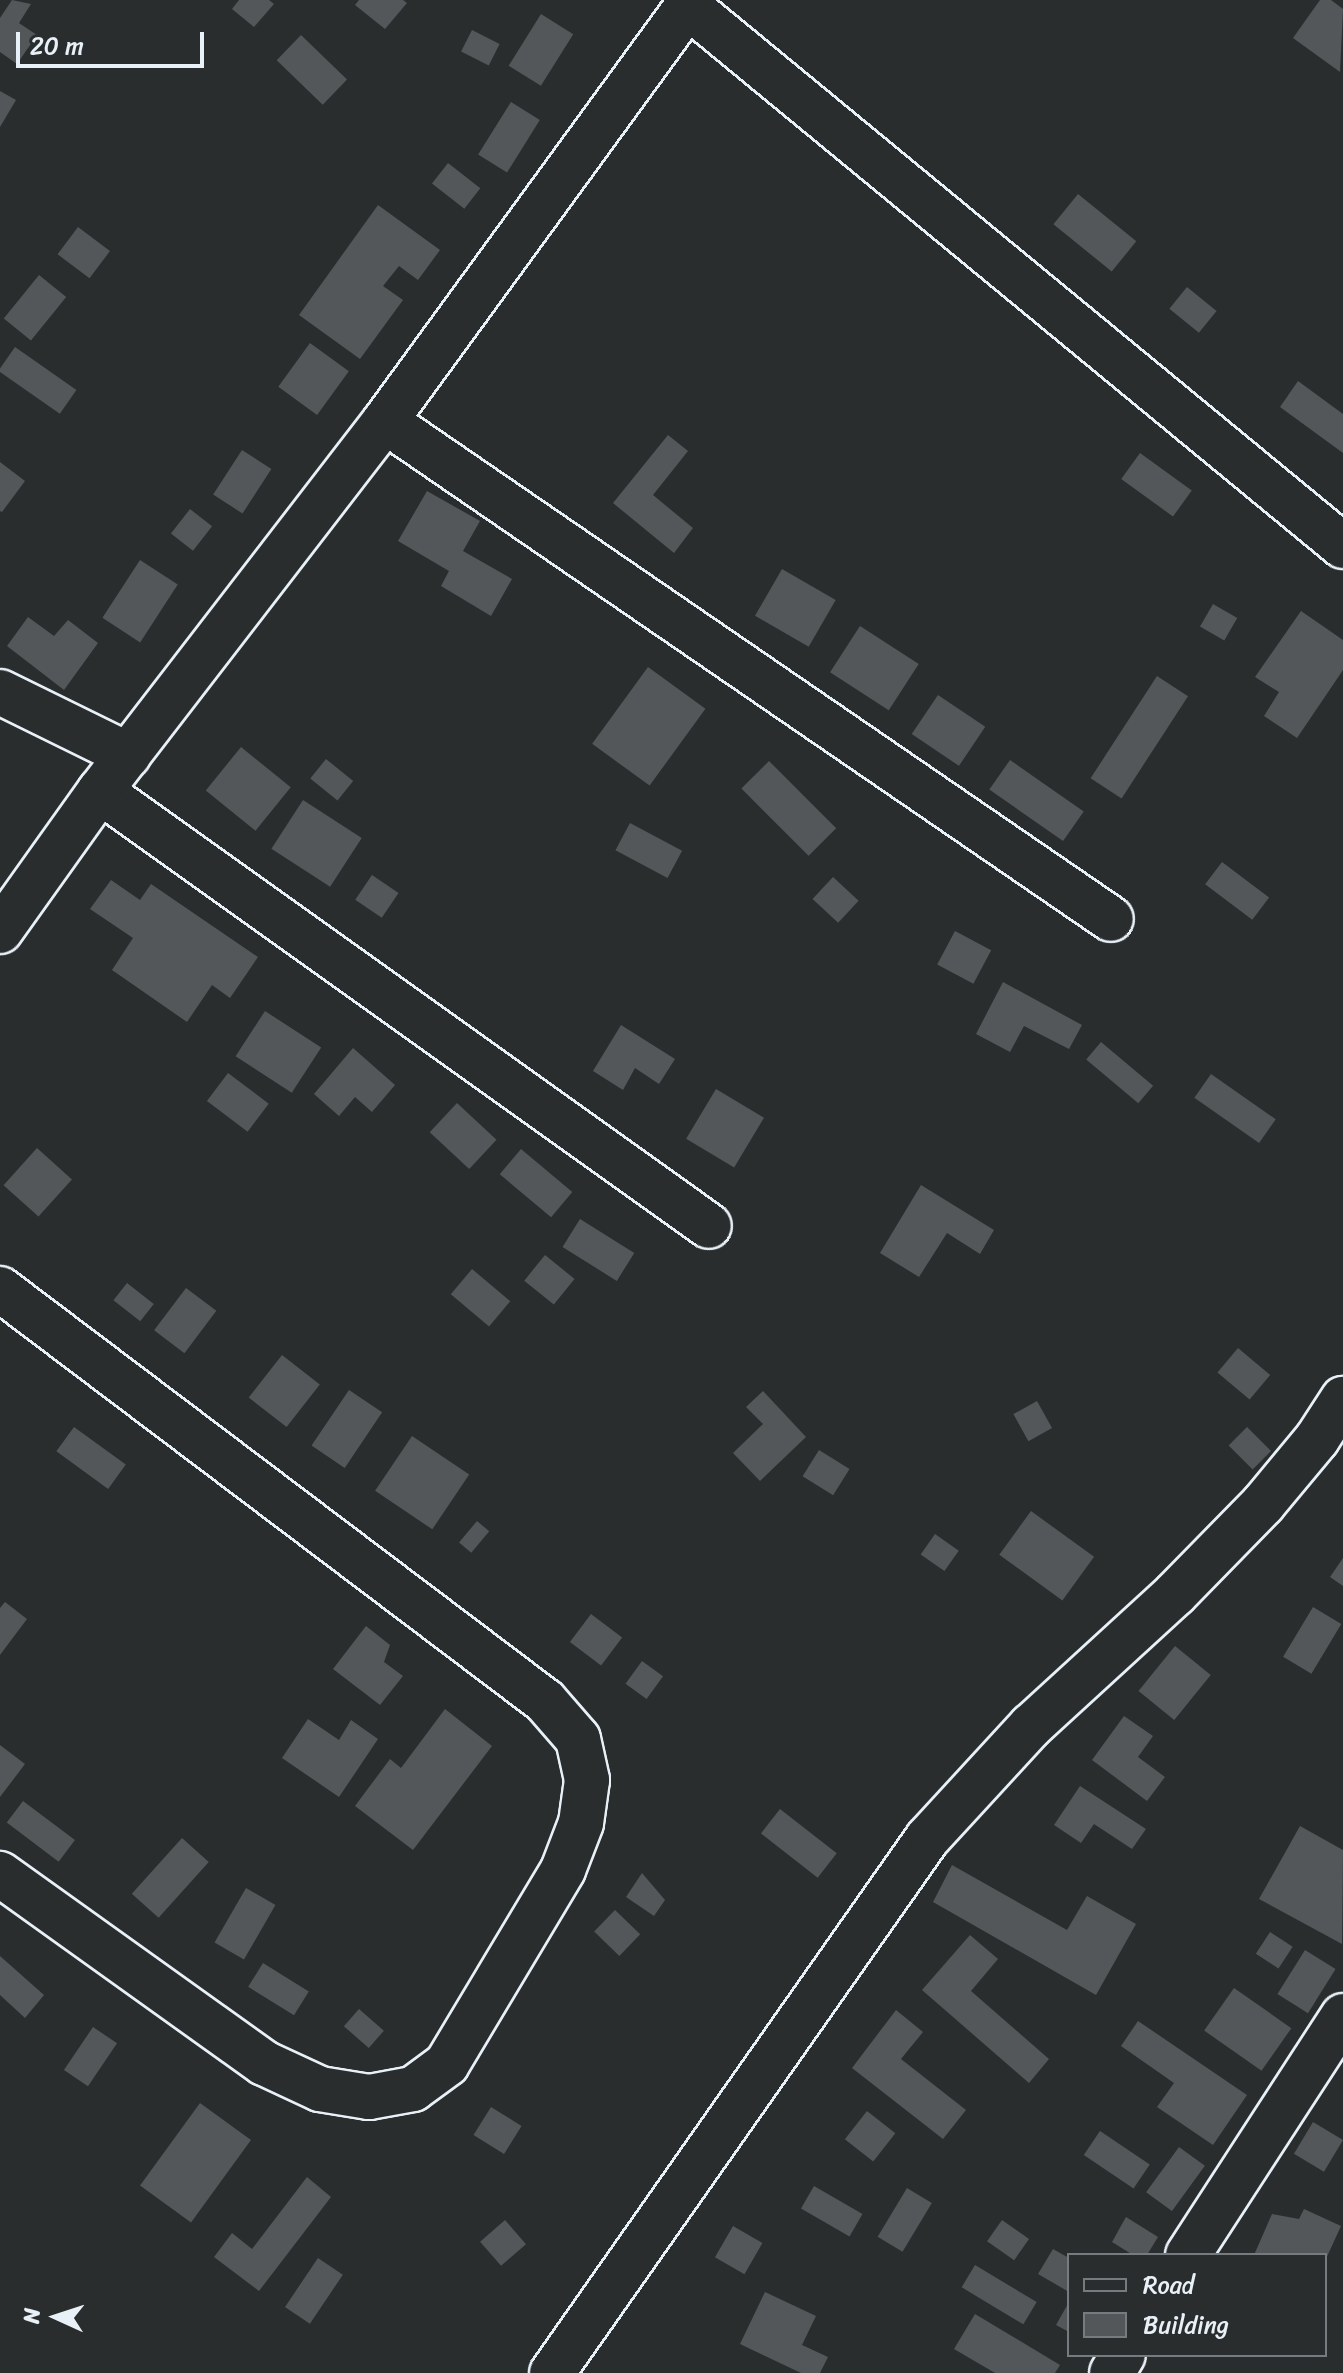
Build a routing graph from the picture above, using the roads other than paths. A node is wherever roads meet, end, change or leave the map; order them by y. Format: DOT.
graph roads {
  1 [pos="690,3"];
  2 [pos="385,421"];
  3 [pos="1343,546"];
  4 [pos="0,692"];
  5 [pos="128,755"];
  6 [pos="100,791"];
  7 [pos="1111,919"];
  8 [pos="0,931"];
  9 [pos="709,1226"];
  10 [pos="0,1289"];
  11 [pos="1343,1399"];
  12 [pos="0,1874"];
  13 [pos="1343,2016"];
  14 [pos="1189,2253"];
  15 [pos="552,2373"];
  1 -- 2 [label="street"];
  1 -- 3 [label="street"];
  2 -- 5 [label="street"];
  2 -- 7 [label="street"];
  4 -- 5 [label="street"];
  5 -- 6 [label="street"];
  6 -- 8 [label="street"];
  6 -- 9 [label="street"];
  10 -- 12 [label="street"];
  11 -- 15 [label="street"];
  13 -- 14 [label="street"];
}
